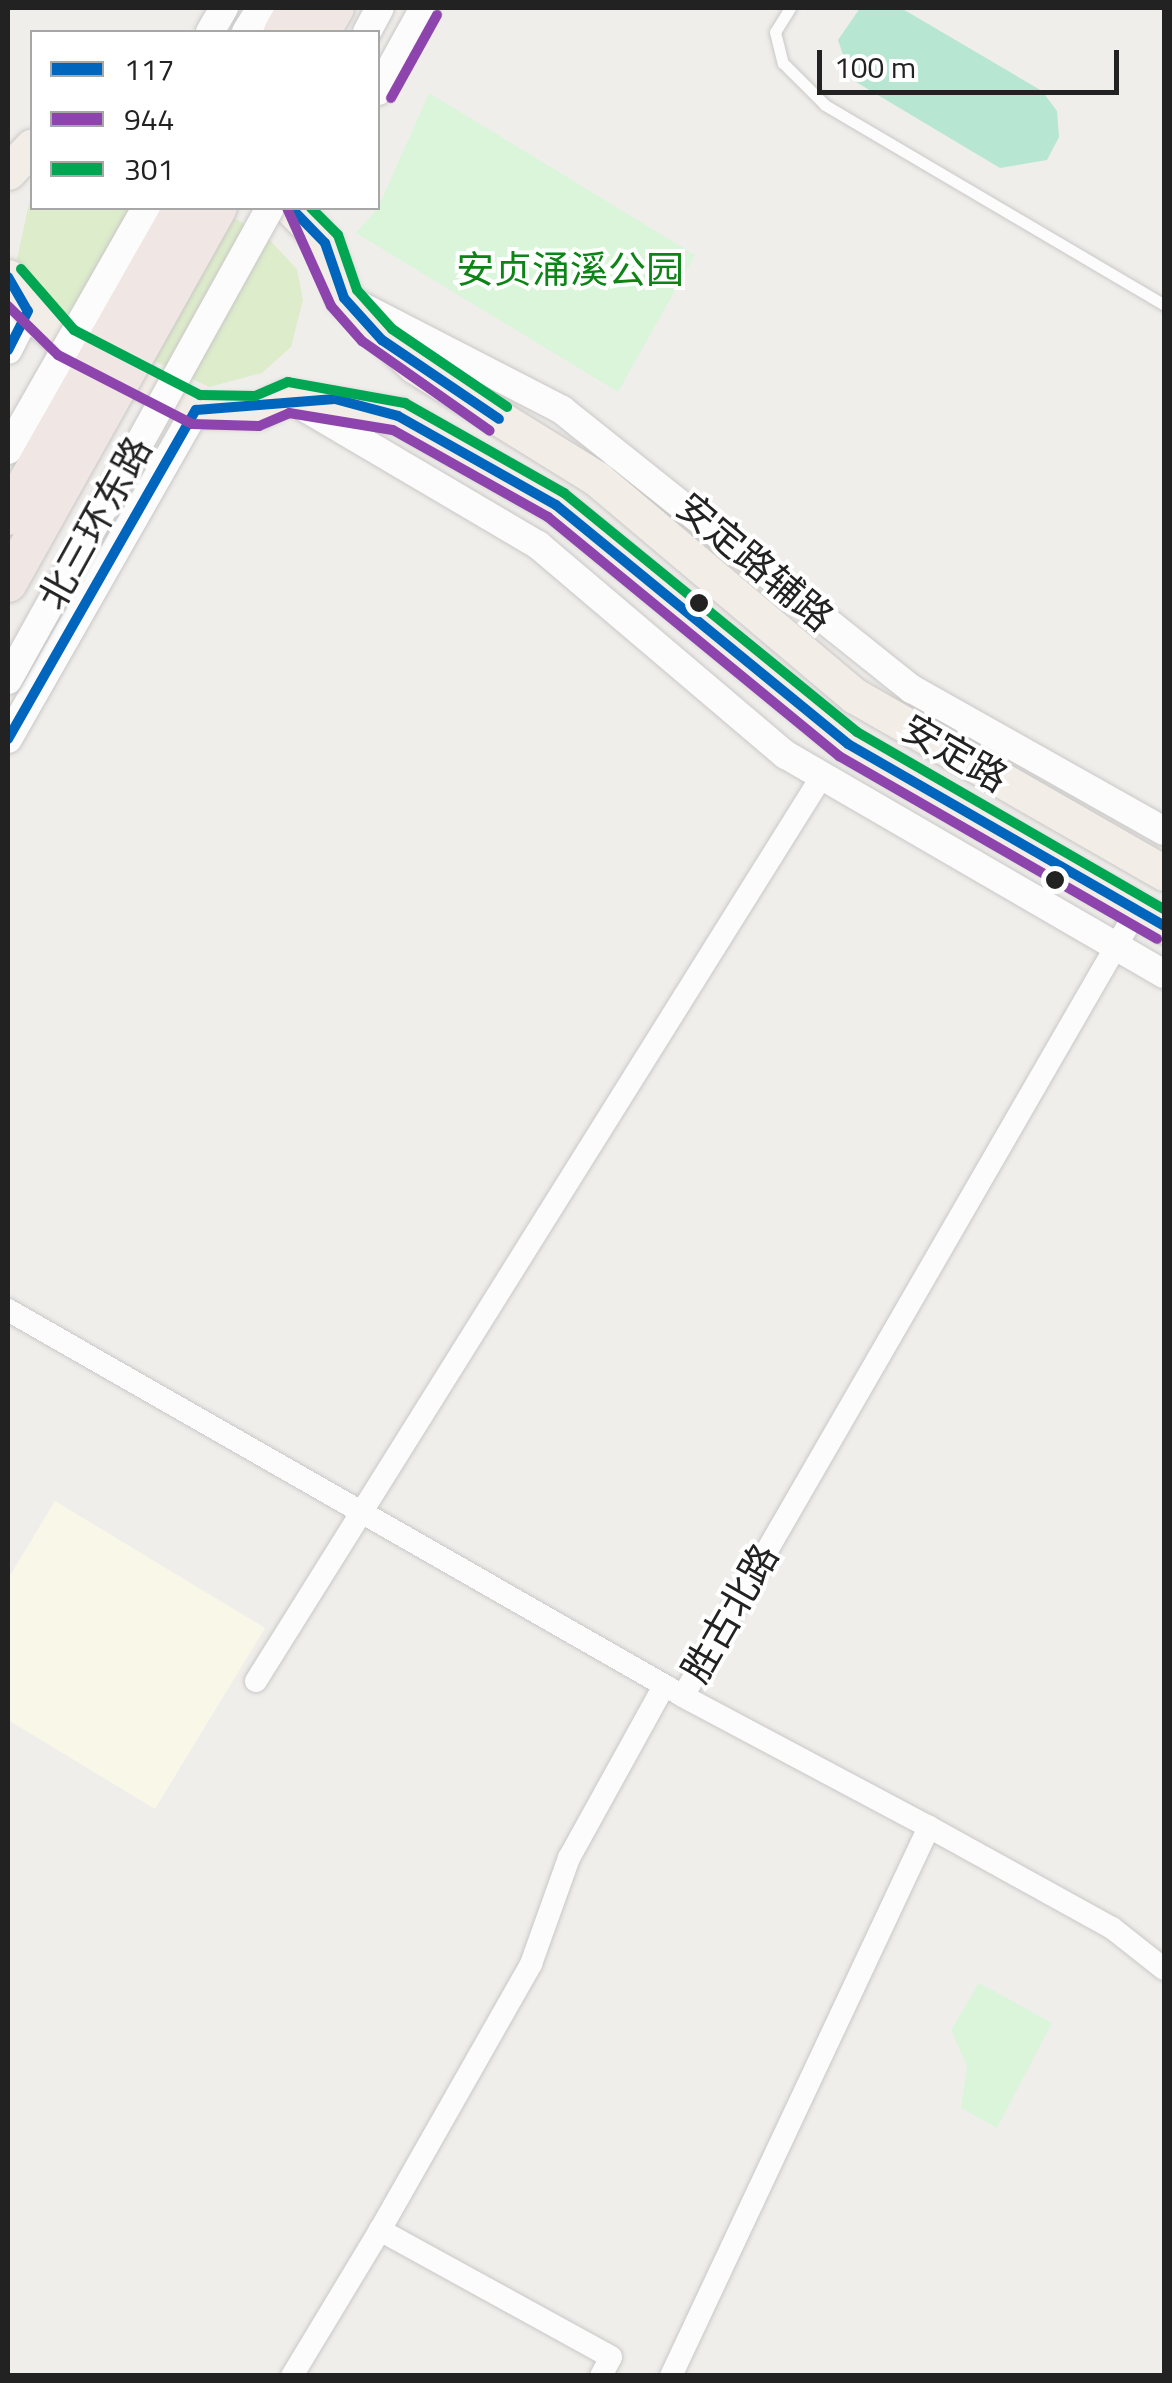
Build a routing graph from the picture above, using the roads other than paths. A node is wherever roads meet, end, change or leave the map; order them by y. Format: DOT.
graph roads {
  1 [pos="224,8"];
  2 [pos="261,8"];
  3 [pos="297,8"];
  4 [pos="336,8"];
  5 [pos="380,8"];
  6 [pos="424,8"];
  7 [pos="790,8"];
  8 [pos="211,30"];
  9 [pos="247,30"];
  10 [pos="284,30"];
  11 [pos="322,30"];
  12 [pos="367,30"];
  13 [pos="380,87"];
  14 [pos="145,210"];
  15 [pos="182,210"];
  16 [pos="217,210"];
  17 [pos="291,210"];
  18 [pos="293,210"];
  19 [pos="8,277"];
  20 [pos="344,298"];
  21 [pos="1164,305"];
  22 [pos="28,311"];
  23 [pos="8,350"];
  24 [pos="288,397"];
  25 [pos="196,410"];
  26 [pos="8,450"];
  27 [pos="8,516"];
  28 [pos="8,583"];
  29 [pos="8,680"];
  30 [pos="8,739"];
  31 [pos="822,776"];
  32 [pos="1135,814"];
  33 [pos="1164,831"];
  34 [pos="1164,858"];
  35 [pos="1164,873"];
  36 [pos="1151,918"];
  37 [pos="1114,944"];
  38 [pos="1164,974"];
  39 [pos="8,1310"];
  40 [pos="357,1512"];
  41 [pos="256,1680"];
  42 [pos="674,1691"];
  43 [pos="929,1827"];
  44 [pos="1164,1969"];
  45 [pos="380,2230"];
  46 [pos="292,2376"];
  47 [pos="601,2376"];
  48 [pos="671,2376"];
  1 -- 8 [label="street"];
  2 -- 9 [label="street"];
  3 -- 10 [label="highway"];
  4 -- 11 [label="highway"];
  5 -- 12 [label="street"];
  6 -- 13 [label="street"];
  7 -- 21 [label="lane"];
  14 -- 26 [label="street, bridge"];
  15 -- 27 [label="highway, bridge"];
  16 -- 28 [label="highway, bridge"];
  17 -- 29 [label="street, 北三环东路, bridge"];
  18 -- 20 [label="main road"];
  19 -- 22 [label="main road"];
  20 -- 32 [label="street, 安定路辅路"];
  20 -- 35 [label="main road, 安定路"];
  22 -- 23 [label="street"];
  22 -- 25 [label="main road"];
  24 -- 25 [label="main road, 安定路"];
  24 -- 31 [label="street"];
  24 -- 36 [label="main road, 安定路"];
  25 -- 30 [label="street"];
  31 -- 37 [label="street"];
  31 -- 40 [label="street"];
  32 -- 33 [label="street, 安定路辅路"];
  32 -- 34 [label="street"];
  36 -- 37 [label="street, 胜古北路"];
  37 -- 38 [label="street"];
  37 -- 42 [label="street, 胜古北路"];
  39 -- 40 [label="street, 胜古北路"];
  40 -- 41 [label="street"];
  40 -- 42 [label="street, 胜古北路"];
  42 -- 43 [label="street"];
  42 -- 45 [label="street"];
  43 -- 44 [label="street"];
  43 -- 48 [label="street"];
  45 -- 46 [label="street"];
  45 -- 47 [label="street"];
}
